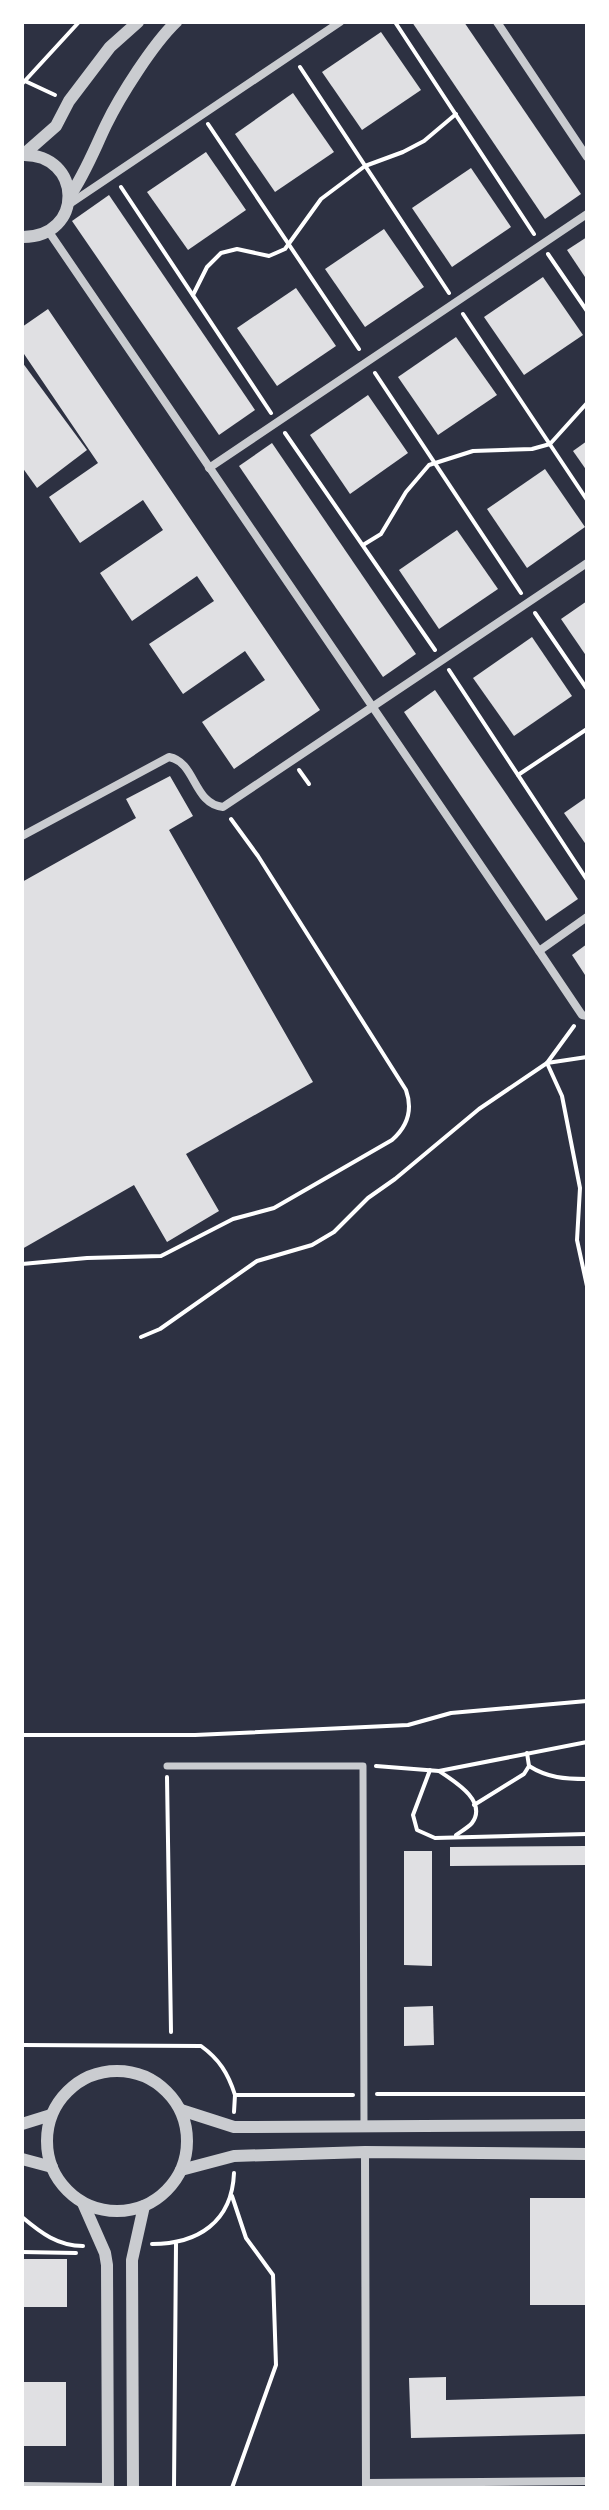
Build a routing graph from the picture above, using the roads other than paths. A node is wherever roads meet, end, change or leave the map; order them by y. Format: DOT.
graph roads {
  1 [pos="138,22"];
  2 [pos="176,22"];
  3 [pos="340,22"];
  4 [pos="497,22"];
  5 [pos="22,155"];
  6 [pos="587,157"];
  7 [pos="69,201"];
  8 [pos="587,214"];
  9 [pos="49,232"];
  10 [pos="22,238"];
  11 [pos="209,468"];
  12 [pos="587,563"];
  13 [pos="372,707"];
  14 [pos="22,836"];
  15 [pos="587,917"];
  16 [pos="539,951"];
  17 [pos="585,1016"];
  18 [pos="167,1766"];
  19 [pos="181,2110"];
  20 [pos="51,2115"];
  21 [pos="22,2124"];
  22 [pos="587,2125"];
  23 [pos="364,2126"];
  24 [pos="365,2152"];
  25 [pos="587,2154"];
  26 [pos="22,2159"];
  27 [pos="52,2167"];
  28 [pos="181,2170"];
  29 [pos="83,2203"];
  30 [pos="144,2206"];
  31 [pos="587,2481"];
  32 [pos="366,2485"];
  33 [pos="22,2486"];
  34 [pos="108,2487"];
  35 [pos="133,2488"];
  1 -- 5 [label="street"];
  2 -- 7 [label="street"];
  3 -- 7 [label="street"];
  4 -- 6 [label="street"];
  5 -- 7 [label="street"];
  7 -- 9 [label="street"];
  8 -- 11 [label="street"];
  9 -- 10 [label="street"];
  9 -- 11 [label="street"];
  11 -- 13 [label="street"];
  12 -- 13 [label="street"];
  13 -- 14 [label="street"];
  13 -- 16 [label="street"];
  15 -- 16 [label="street"];
  16 -- 17 [label="street"];
  18 -- 23 [label="street"];
  19 -- 20 [label="street"];
  19 -- 23 [label="street"];
  19 -- 28 [label="street"];
  20 -- 21 [label="street"];
  20 -- 27 [label="street"];
  22 -- 23 [label="street"];
  24 -- 25 [label="street"];
  24 -- 28 [label="street"];
  24 -- 32 [label="street"];
  26 -- 27 [label="street"];
  27 -- 29 [label="street"];
  28 -- 30 [label="street"];
  29 -- 30 [label="street"];
  29 -- 34 [label="street"];
  30 -- 35 [label="street"];
  31 -- 32 [label="street"];
  33 -- 34 [label="street"];
}
